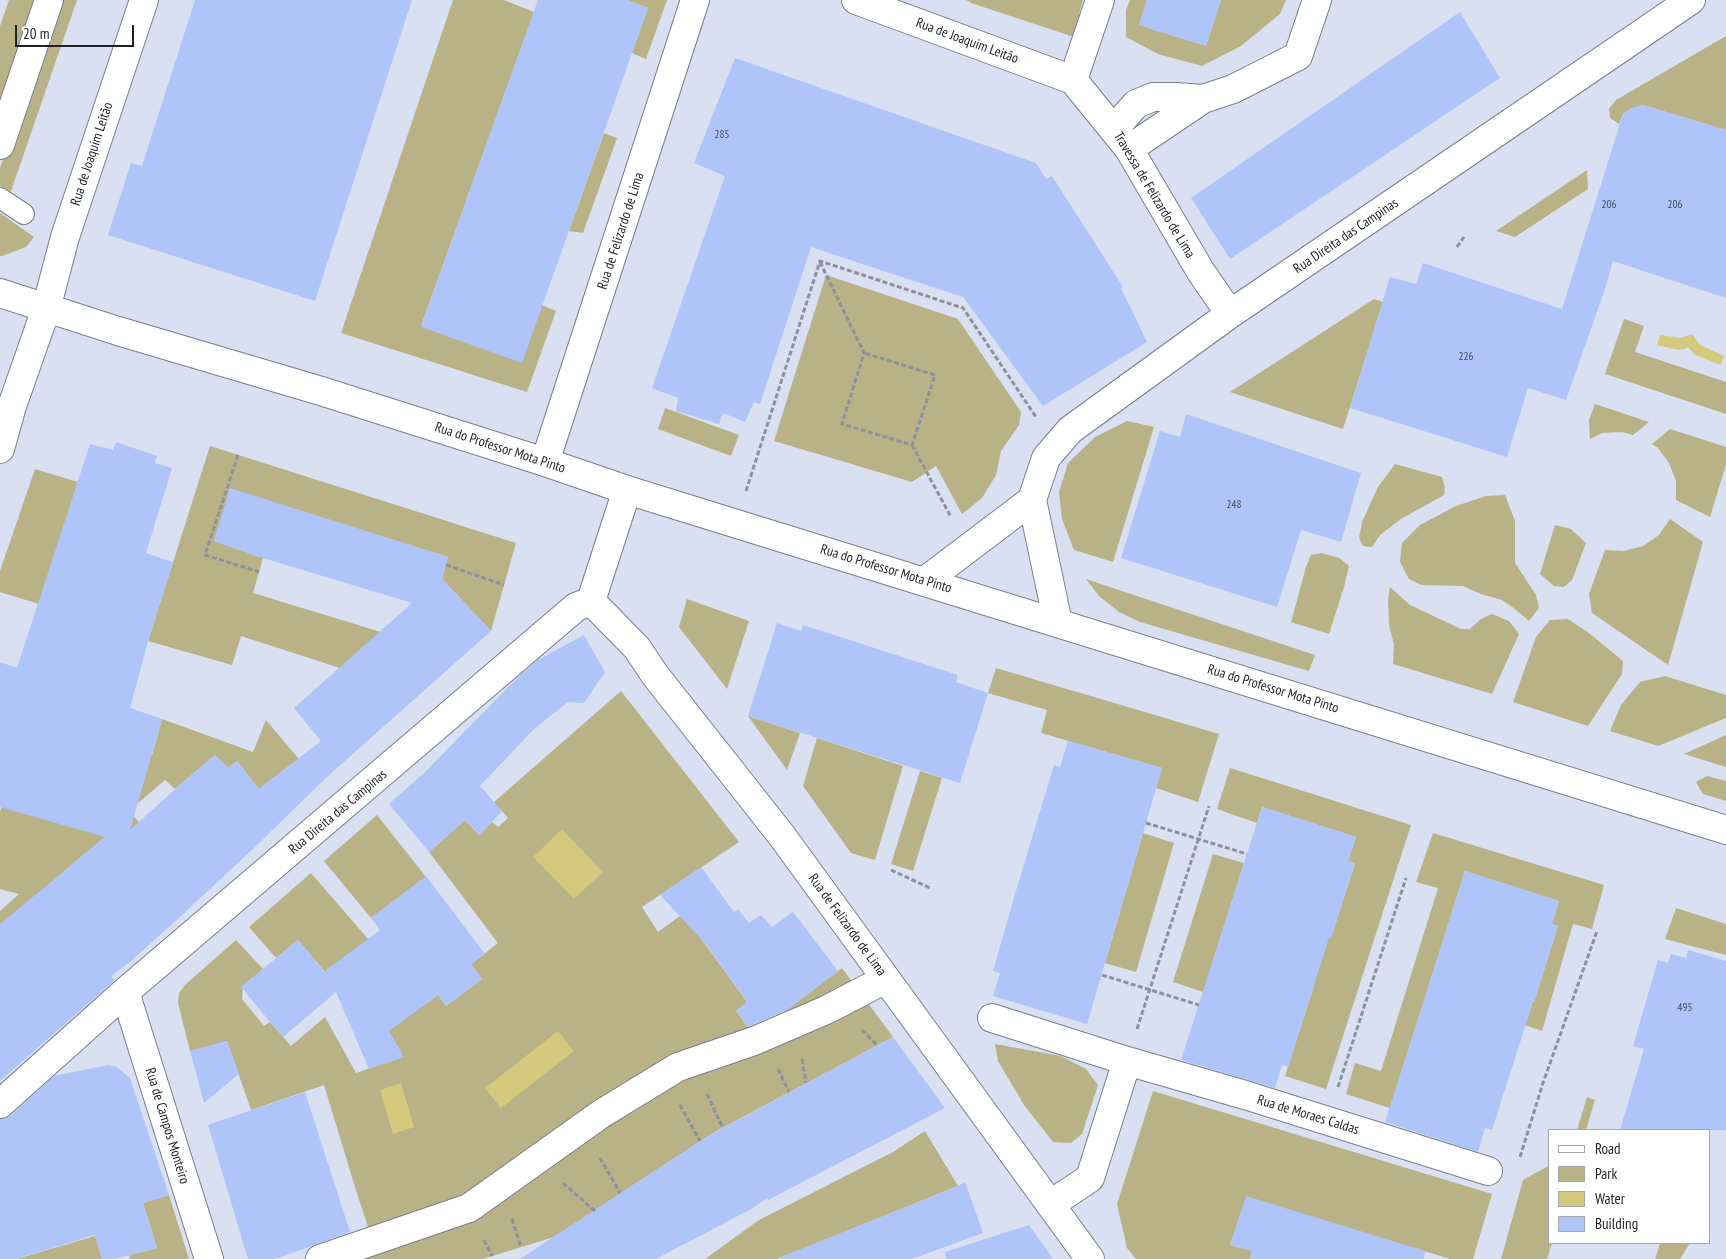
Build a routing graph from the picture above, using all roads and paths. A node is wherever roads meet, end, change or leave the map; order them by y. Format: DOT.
graph roads {
  1 [pos="49,0"];
  2 [pos="144,0"];
  3 [pos="695,0"];
  4 [pos="1100,0"];
  5 [pos="1316,0"];
  6 [pos="1691,0"];
  7 [pos="859,1"];
  8 [pos="1073,80"];
  9 [pos="1122,139"];
  10 [pos="0,145"];
  11 [pos="0,198"];
  12 [pos="24,214"];
  13 [pos="1464,237"];
  14 [pos="1457,247"];
  15 [pos="820,261"];
  16 [pos="0,292"];
  17 [pos="46,308"];
  18 [pos="1230,314"];
  19 [pos="864,353"];
  20 [pos="912,445"];
  21 [pos="1056,447"];
  22 [pos="0,449"];
  23 [pos="238,455"];
  24 [pos="545,462"];
  25 [pos="627,490"];
  26 [pos="745,494"];
  27 [pos="1032,500"];
  28 [pos="951,517"];
  29 [pos="446,565"];
  30 [pos="259,572"];
  31 [pos="924,581"];
  32 [pos="504,586"];
  33 [pos="591,601"];
  34 [pos="1058,623"];
  35 [pos="1209,806"];
  36 [pos="1146,823"];
  37 [pos="1726,830"];
  38 [pos="1199,839"];
  39 [pos="1247,854"];
  40 [pos="891,870"];
  41 [pos="1406,878"];
  42 [pos="930,888"];
  43 [pos="1598,931"];
  44 [pos="1102,975"];
  45 [pos="886,978"];
  46 [pos="1150,990"];
  47 [pos="125,992"];
  48 [pos="1199,1005"];
  49 [pos="992,1018"];
  50 [pos="1127,1061"];
  51 [pos="0,1104"];
  52 [pos="1327,1121"];
  53 [pos="582,1127"];
  54 [pos="536,1160"];
  55 [pos="1519,1160"];
  56 [pos="1488,1170"];
  57 [pos="620,1194"];
  58 [pos="1051,1204"];
  59 [pos="595,1210"];
  60 [pos="209,1259"];
  61 [pos="320,1259"];
  62 [pos="1090,1259"];
  1 -- 10 [label="street"];
  2 -- 17 [label="street, Rua de Joaquim Leitão"];
  3 -- 24 [label="street, Rua de Felizardo de Lima"];
  4 -- 8 [label="street"];
  5 -- 9 [label="street"];
  6 -- 18 [label="street, Rua Direita das Campinas"];
  7 -- 8 [label="street, Rua de Joaquim Leitão"];
  8 -- 9 [label="street, Travessa de Felizardo de Lima"];
  9 -- 18 [label="street, Travessa de Felizardo de Lima"];
  11 -- 12 [label="lane"];
  13 -- 14 [label="path"];
  15 -- 19 [label="path"];
  15 -- 21 [label="path"];
  15 -- 26 [label="path"];
  16 -- 17 [label="street, Rua do Professor Mota Pinto"];
  17 -- 22 [label="street, Rua de Joaquim Leitão"];
  17 -- 24 [label="street, Rua do Professor Mota Pinto"];
  18 -- 21 [label="street, Rua Direita das Campinas"];
  19 -- 20 [label="path"];
  19 -- 20 [label="path"];
  20 -- 28 [label="path"];
  21 -- 27 [label="street, Rua Direita das Campinas"];
  23 -- 30 [label="path"];
  24 -- 25 [label="street, Rua do Professor Mota Pinto"];
  25 -- 31 [label="street, Rua do Professor Mota Pinto"];
  25 -- 33 [label="street"];
  27 -- 31 [label="street"];
  27 -- 34 [label="street"];
  29 -- 32 [label="path"];
  31 -- 34 [label="street, Rua do Professor Mota Pinto"];
  33 -- 45 [label="street, Rua de Felizardo de Lima"];
  33 -- 47 [label="street, Rua Direita das Campinas"];
  34 -- 37 [label="street, Rua do Professor Mota Pinto"];
  35 -- 38 [label="path"];
  36 -- 38 [label="path"];
  38 -- 39 [label="path"];
  38 -- 46 [label="path"];
  40 -- 42 [label="path"];
  41 -- 52 [label="path"];
  43 -- 55 [label="path"];
  44 -- 46 [label="path"];
  45 -- 53 [label="street"];
  45 -- 58 [label="street, Rua de Felizardo de Lima"];
  46 -- 48 [label="path"];
  46 -- 50 [label="path"];
  47 -- 51 [label="street, Rua Direita das Campinas"];
  47 -- 60 [label="street, Rua de Campos Monteiro"];
  49 -- 50 [label="street, Rua de Moraes Caldas"];
  50 -- 52 [label="street, Rua de Moraes Caldas"];
  50 -- 58 [label="street"];
  52 -- 56 [label="street, Rua de Moraes Caldas"];
  53 -- 54 [label="street"];
  53 -- 57 [label="path"];
  54 -- 59 [label="path"];
  54 -- 61 [label="street"];
  58 -- 62 [label="street, Rua de Felizardo de Lima"];
}
